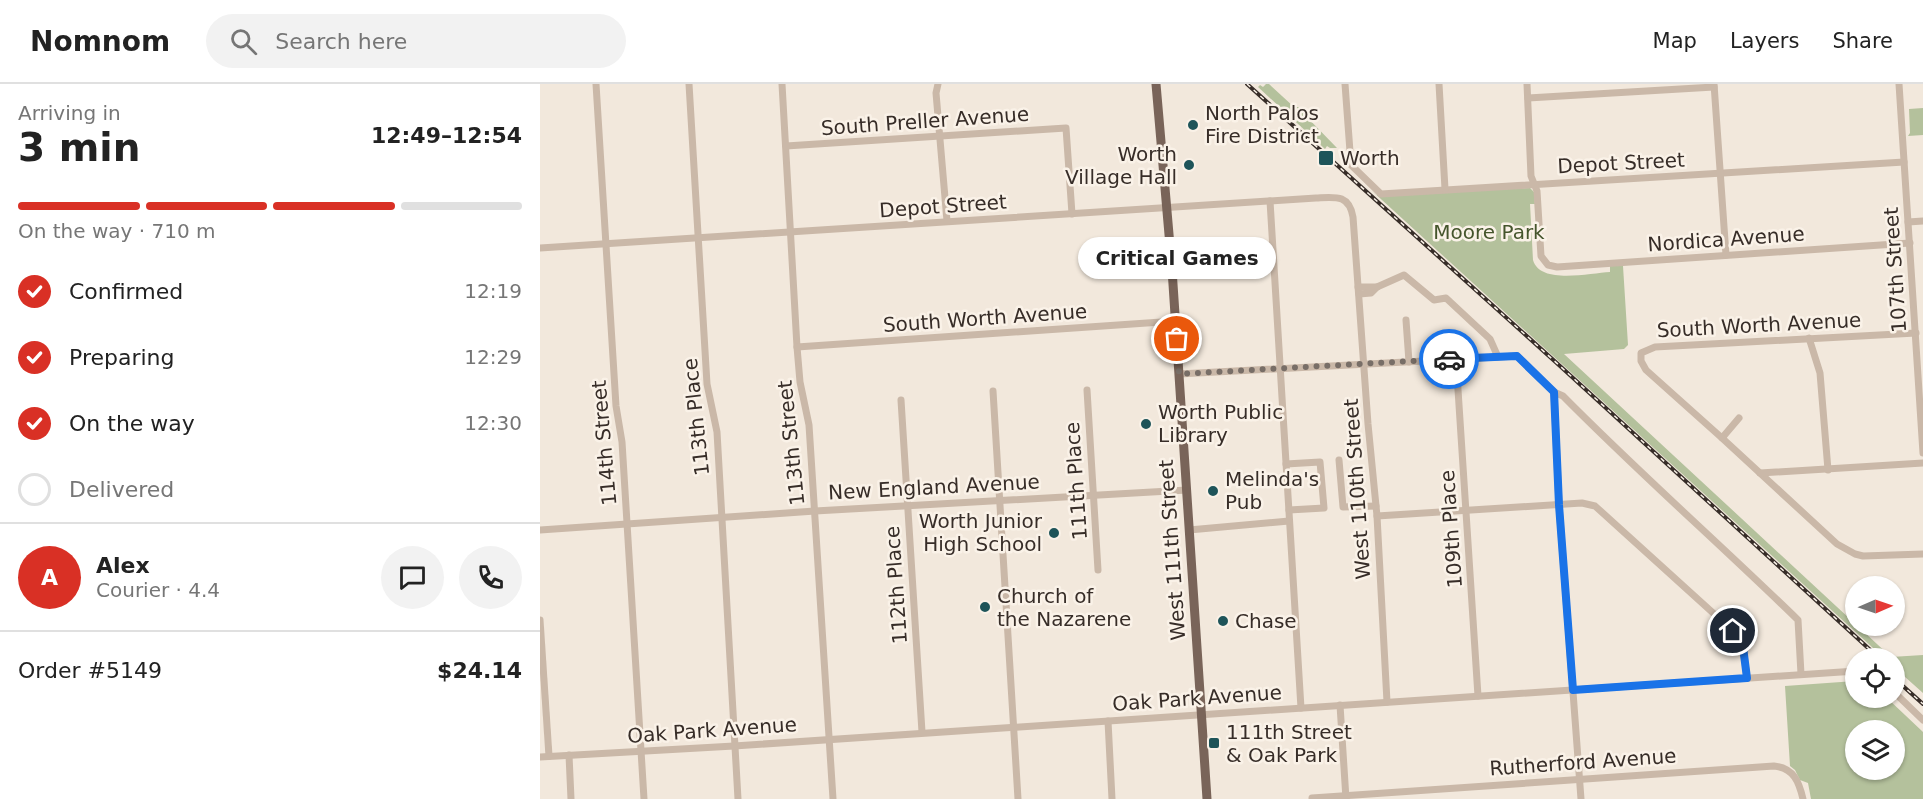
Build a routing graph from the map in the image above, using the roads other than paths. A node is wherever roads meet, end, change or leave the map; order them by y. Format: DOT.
graph roads {
  1 [pos="596,84"];
  2 [pos="689,84"];
  3 [pos="782,84"];
  4 [pos="938,84"];
  5 [pos="1156,84"];
  6 [pos="1345,84"];
  7 [pos="1439,84"];
  8 [pos="1527,84"];
  9 [pos="1899,84"];
  10 [pos="1714,86"];
  11 [pos="1528,98"];
  12 [pos="940,137"];
  13 [pos="786,146"];
  14 [pos="1904,162"];
  15 [pos="1720,174"];
  16 [pos="1534,184"];
  17 [pos="1444,189"];
  18 [pos="1270,201"];
  19 [pos="1347,202"];
  20 [pos="1168,208"];
  21 [pos="1072,214"];
  22 [pos="946,221"];
  23 [pos="1923,221"];
  24 [pos="1908,222"];
  25 [pos="790,232"];
  26 [pos="699,238"];
  27 [pos="1910,243"];
  28 [pos="606,244"];
  29 [pos="540,248"];
  30 [pos="1726,255"];
  31 [pos="1359,290"];
  32 [pos="1919,317"];
  33 [pos="1406,320"];
  34 [pos="1176,321"];
  35 [pos="1916,333"];
  36 [pos="1809,338"];
  37 [pos="797,347"];
  38 [pos="1498,357"];
  39 [pos="1456,359"];
  40 [pos="1409,362"];
  41 [pos="1364,364"];
  42 [pos="1280,369"];
  43 [pos="1179,374"];
  44 [pos="1087,390"];
  45 [pos="993,391"];
  46 [pos="1554,392"];
  47 [pos="901,400"];
  48 [pos="1739,418"];
  49 [pos="1922,435"];
  50 [pos="1722,438"];
  51 [pos="1923,453"];
  52 [pos="1339,460"];
  53 [pos="1923,463"];
  54 [pos="1286,464"];
  55 [pos="1828,470"];
  56 [pos="1761,473"];
  57 [pos="1186,490"];
  58 [pos="1094,495"];
  59 [pos="999,500"];
  60 [pos="907,505"];
  61 [pos="1559,505"];
  62 [pos="1376,506"];
  63 [pos="1288,510"];
  64 [pos="815,511"];
  65 [pos="1466,511"];
  66 [pos="1377,516"];
  67 [pos="721,518"];
  68 [pos="1289,521"];
  69 [pos="628,524"];
  70 [pos="540,530"];
  71 [pos="1189,530"];
  72 [pos="1923,554"];
  73 [pos="1098,570"];
  74 [pos="540,620"];
  75 [pos="1845,672"];
  76 [pos="1801,674"];
  77 [pos="1747,678"];
  78 [pos="1573,690"];
  79 [pos="1478,696"];
  80 [pos="1387,702"];
  81 [pos="1905,703"];
  82 [pos="1340,705"];
  83 [pos="1301,708"];
  84 [pos="1202,715"];
  85 [pos="1923,720"];
  86 [pos="1108,721"];
  87 [pos="1013,727"];
  88 [pos="922,732"];
  89 [pos="830,739"];
  90 [pos="734,746"];
  91 [pos="640,751"];
  92 [pos="569,755"];
  93 [pos="549,756"];
  94 [pos="540,757"];
  95 [pos="1580,779"];
  96 [pos="1346,797"];
  97 [pos="1312,798"];
  98 [pos="571,799"];
  99 [pos="644,799"];
  100 [pos="738,799"];
  101 [pos="832,799"];
  102 [pos="1018,799"];
  103 [pos="1112,799"];
  104 [pos="1207,799"];
  105 [pos="1581,799"];
  106 [pos="1803,799"];
  1 -- 28 [label="street, 114th Street"];
  2 -- 26 [label="street, 113th Place"];
  3 -- 13 [label="street, 113th Street"];
  4 -- 12 [label="street"];
  5 -- 20 [label="main road, West 111th Street"];
  6 -- 17 [label="street, Depot Street"];
  7 -- 17 [label="street"];
  8 -- 11 [label="street"];
  9 -- 14 [label="street, 107th Street"];
  10 -- 11 [label="street"];
  10 -- 15 [label="street"];
  11 -- 16 [label="street"];
  12 -- 13 [label="street, South Preller Avenue"];
  12 -- 21 [label="street, South Preller Avenue"];
  12 -- 22 [label="street"];
  13 -- 25 [label="street, 113th Street"];
  14 -- 15 [label="street, Depot Street"];
  14 -- 24 [label="street, 107th Street"];
  15 -- 16 [label="street, Depot Street"];
  15 -- 30 [label="street"];
  16 -- 17 [label="street, Depot Street"];
  16 -- 30 [label="street, Nordica Avenue"];
  18 -- 19 [label="street, Depot Street"];
  18 -- 20 [label="street, Depot Street"];
  18 -- 42 [label="street"];
  19 -- 31 [label="street, West 110th Street"];
  20 -- 21 [label="street, Depot Street"];
  20 -- 34 [label="main road, West 111th Street"];
  21 -- 22 [label="street, Depot Street"];
  22 -- 25 [label="street, Depot Street"];
  23 -- 24 [label="street"];
  24 -- 27 [label="street, 107th Street"];
  25 -- 26 [label="street, Depot Street"];
  25 -- 37 [label="street, 113th Street"];
  26 -- 28 [label="street, Depot Street"];
  26 -- 67 [label="street, 113th Place"];
  27 -- 30 [label="street, Nordica Avenue"];
  27 -- 32 [label="street, 107th Street"];
  28 -- 29 [label="street, Depot Street"];
  28 -- 69 [label="street, 114th Street"];
  31 -- 38 [label="street"];
  31 -- 41 [label="street, West 110th Street"];
  32 -- 35 [label="street, 107th Street"];
  33 -- 40 [label="street"];
  34 -- 37 [label="street, South Worth Avenue"];
  34 -- 43 [label="main road, West 111th Street"];
  35 -- 36 [label="street, South Worth Avenue"];
  35 -- 49 [label="street, 107th Street"];
  36 -- 50 [label="street, South Worth Avenue"];
  36 -- 55 [label="street"];
  37 -- 64 [label="street, 113th Street"];
  38 -- 39 [label="street"];
  38 -- 46 [label="street"];
  39 -- 40 [label="street"];
  39 -- 65 [label="street, 109th Place"];
  40 -- 41 [label="street"];
  41 -- 42 [label="street"];
  41 -- 62 [label="street, West 110th Street"];
  42 -- 43 [label="street"];
  42 -- 54 [label="street"];
  43 -- 57 [label="main road, West 111th Street"];
  44 -- 58 [label="street, 111th Place"];
  45 -- 59 [label="street"];
  46 -- 61 [label="street"];
  46 -- 76 [label="street"];
  47 -- 60 [label="street, 112th Place"];
  48 -- 50 [label="street"];
  49 -- 51 [label="street, 107th Street"];
  50 -- 56 [label="street"];
  52 -- 62 [label="street"];
  53 -- 55 [label="street"];
  54 -- 63 [label="street"];
  54 -- 63 [label="street"];
  55 -- 56 [label="street"];
  56 -- 72 [label="street"];
  57 -- 58 [label="street, New England Avenue"];
  57 -- 71 [label="main road, West 111th Street"];
  58 -- 59 [label="street, New England Avenue"];
  58 -- 73 [label="street, 111th Place"];
  59 -- 60 [label="street, New England Avenue"];
  59 -- 87 [label="street"];
  60 -- 64 [label="street, New England Avenue"];
  60 -- 88 [label="street, 112th Place"];
  61 -- 65 [label="street"];
  61 -- 77 [label="street"];
  61 -- 78 [label="street"];
  62 -- 66 [label="street, West 110th Street"];
  63 -- 68 [label="street"];
  64 -- 67 [label="street, New England Avenue"];
  64 -- 89 [label="street, 113th Street"];
  65 -- 66 [label="street"];
  65 -- 79 [label="street, 109th Place"];
  66 -- 80 [label="street, West 110th Street"];
  67 -- 69 [label="street, New England Avenue"];
  67 -- 90 [label="street, 113th Place"];
  68 -- 71 [label="street"];
  68 -- 83 [label="street"];
  69 -- 70 [label="street, New England Avenue"];
  69 -- 91 [label="street, 114th Street"];
  71 -- 84 [label="main road, West 111th Street"];
  74 -- 93 [label="street"];
  75 -- 76 [label="street, Oak Park Avenue"];
  76 -- 77 [label="street, Oak Park Avenue"];
  77 -- 78 [label="street, Oak Park Avenue"];
  78 -- 79 [label="street, Oak Park Avenue"];
  78 -- 95 [label="street"];
  79 -- 80 [label="street, Oak Park Avenue"];
  80 -- 82 [label="street, Oak Park Avenue"];
  81 -- 85 [label="street"];
  82 -- 83 [label="street, Oak Park Avenue"];
  82 -- 96 [label="street"];
  83 -- 84 [label="street, Oak Park Avenue"];
  84 -- 86 [label="street, Oak Park Avenue"];
  84 -- 104 [label="main road, West 111th Street"];
  86 -- 87 [label="street, Oak Park Avenue"];
  86 -- 103 [label="street"];
  87 -- 88 [label="street, Oak Park Avenue"];
  87 -- 102 [label="street"];
  88 -- 89 [label="street, Oak Park Avenue"];
  89 -- 90 [label="street, Oak Park Avenue"];
  89 -- 101 [label="street, 113th Street"];
  90 -- 91 [label="street, Oak Park Avenue"];
  90 -- 100 [label="street, 113th Place"];
  91 -- 92 [label="street, Oak Park Avenue"];
  91 -- 99 [label="street, 114th Street"];
  92 -- 93 [label="street, Oak Park Avenue"];
  92 -- 98 [label="street"];
  93 -- 94 [label="street, Oak Park Avenue"];
  95 -- 96 [label="street, Rutherford Avenue"];
  95 -- 105 [label="street"];
  95 -- 106 [label="street, Rutherford Avenue"];
  96 -- 97 [label="street, Rutherford Avenue"];
}
